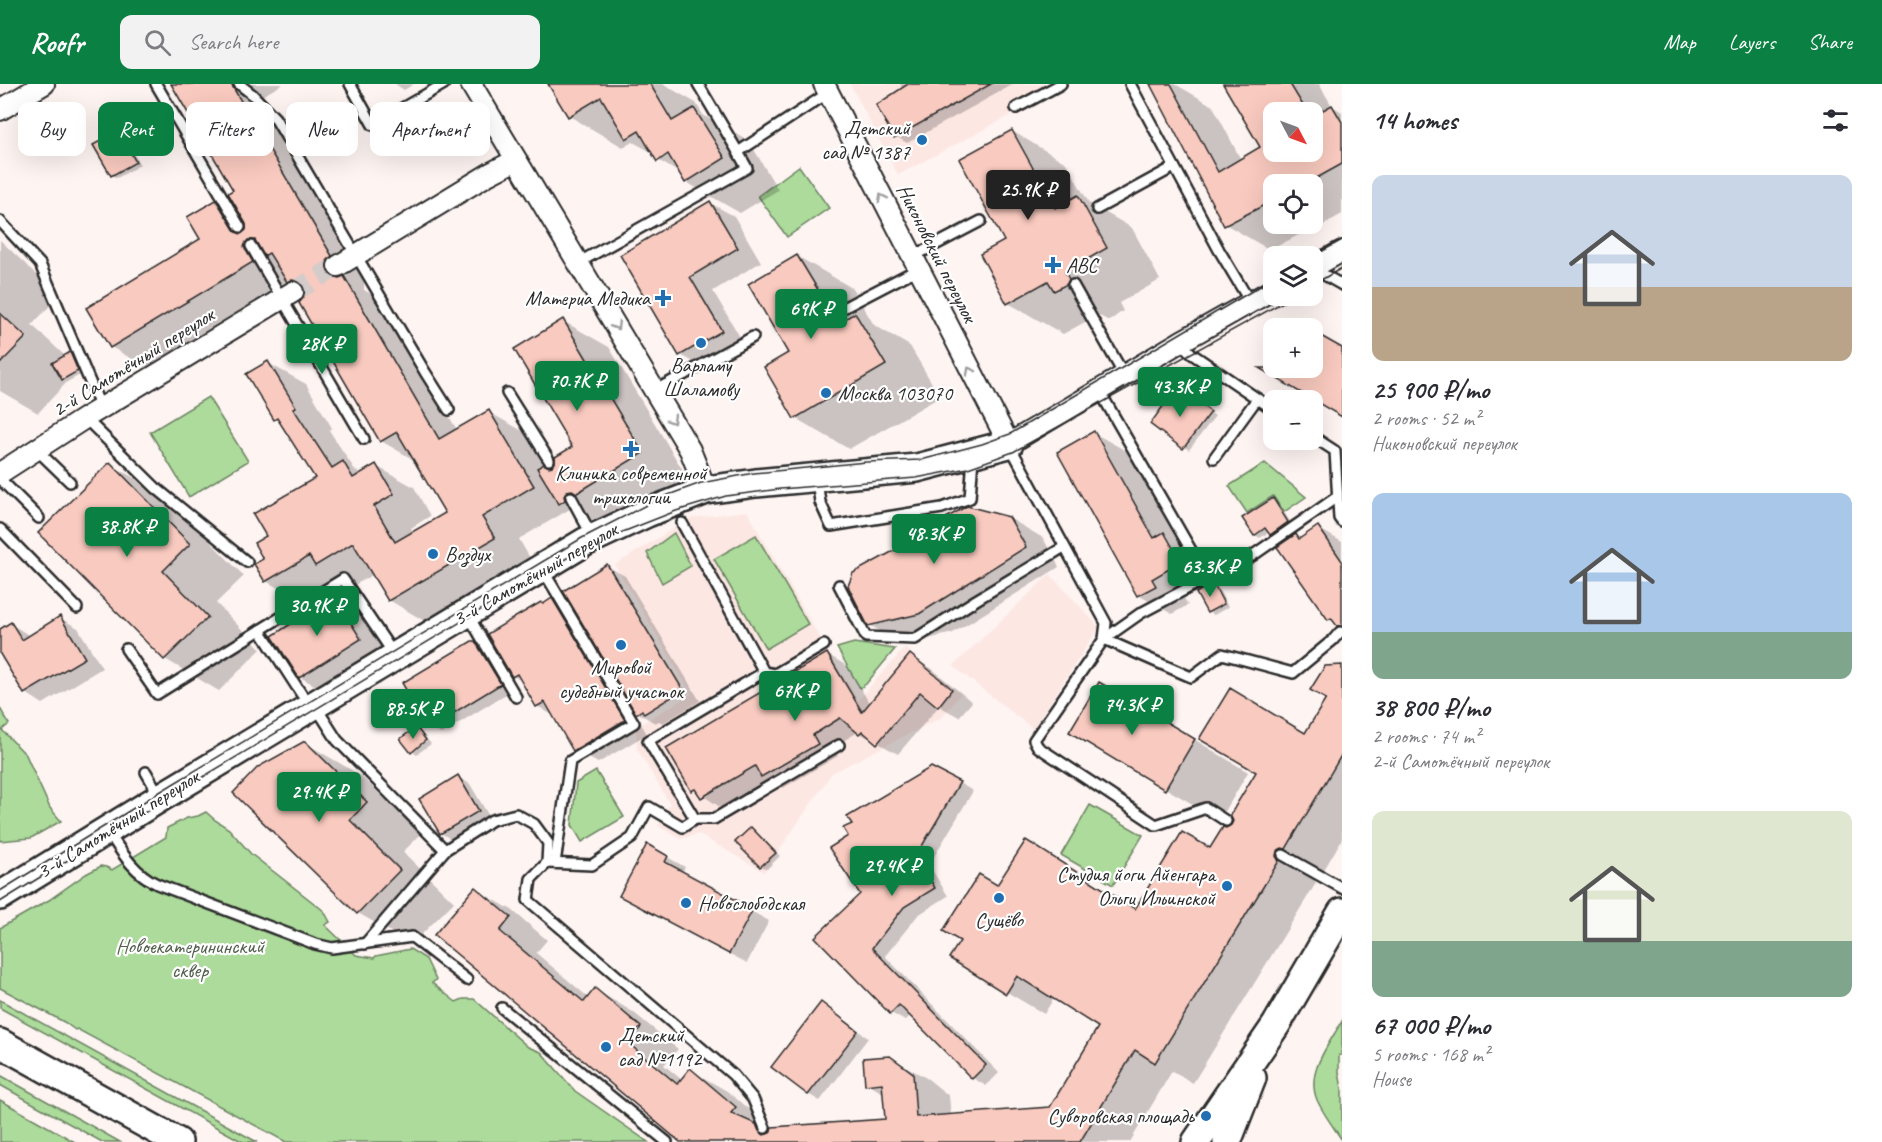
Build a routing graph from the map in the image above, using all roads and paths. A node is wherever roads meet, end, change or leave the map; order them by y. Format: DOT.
graph roads {
  1 [pos="44,84"];
  2 [pos="156,84"];
  3 [pos="239,84"];
  4 [pos="350,84"];
  5 [pos="444,84"];
  6 [pos="471,84"];
  7 [pos="698,84"];
  8 [pos="1061,84"];
  9 [pos="1130,84"];
  10 [pos="826,88"];
  11 [pos="1016,108"];
  12 [pos="0,110"];
  13 [pos="738,152"];
  14 [pos="516,160"];
  15 [pos="1174,167"];
  16 [pos="1097,209"];
  17 [pos="0,221"];
  18 [pos="981,221"];
  19 [pos="240,227"];
  20 [pos="251,246"];
  21 [pos="1342,251"];
  22 [pos="356,255"];
  23 [pos="1323,262"];
  24 [pos="578,263"];
  25 [pos="915,263"];
  26 [pos="338,266"];
  27 [pos="1323,274"];
  28 [pos="1073,285"];
  29 [pos="1342,285"];
  30 [pos="1263,295"];
  31 [pos="288,296"];
  32 [pos="1250,302"];
  33 [pos="845,307"];
  34 [pos="753,337"];
  35 [pos="1180,342"];
  36 [pos="1124,375"];
  37 [pos="1099,390"];
  38 [pos="654,391"];
  39 [pos="507,393"];
  40 [pos="1257,399"];
  41 [pos="1263,403"];
  42 [pos="449,410"];
  43 [pos="93,413"];
  44 [pos="363,439"];
  45 [pos="1323,443"];
  46 [pos="1009,444"];
  47 [pos="37,450"];
  48 [pos="973,453"];
  49 [pos="1214,458"];
  50 [pos="549,460"];
  51 [pos="0,473"];
  52 [pos="816,478"];
  53 [pos="0,479"];
  54 [pos="70,482"];
  55 [pos="706,490"];
  56 [pos="571,497"];
  57 [pos="1337,497"];
  58 [pos="39,518"];
  59 [pos="1342,522"];
  60 [pos="682,523"];
  61 [pos="0,529"];
  62 [pos="594,538"];
  63 [pos="1064,547"];
  64 [pos="247,561"];
  65 [pos="542,567"];
  66 [pos="1207,578"];
  67 [pos="839,585"];
  68 [pos="77,608"];
  69 [pos="466,613"];
  70 [pos="260,630"];
  71 [pos="1340,632"];
  72 [pos="1104,639"];
  73 [pos="824,645"];
  74 [pos="126,649"];
  75 [pos="395,656"];
  76 [pos="764,672"];
  77 [pos="516,697"];
  78 [pos="309,700"];
  79 [pos="839,745"];
  80 [pos="146,772"];
  81 [pos="161,797"];
  82 [pos="695,819"];
  83 [pos="1226,821"];
  84 [pos="108,830"];
  85 [pos="444,850"];
  86 [pos="1283,855"];
  87 [pos="551,863"];
  88 [pos="1342,888"];
  89 [pos="0,896"];
  90 [pos="1342,912"];
  91 [pos="365,944"];
  92 [pos="467,980"];
  93 [pos="502,1008"];
  94 [pos="1276,1025"];
  95 [pos="0,1043"];
  96 [pos="765,1128"];
  97 [pos="178,1142"];
  98 [pos="667,1142"];
  99 [pos="1196,1142"];
  100 [pos="1227,1142"];
  1 -- 12 [label="street"];
  2 -- 19 [label="lane"];
  3 -- 22 [label="lane"];
  4 -- 5 [label="lane"];
  6 -- 14 [label="street"];
  7 -- 13 [label="lane"];
  8 -- 11 [label="lane"];
  9 -- 15 [label="lane"];
  10 -- 13 [label="lane"];
  25 -- 10 [label="street, Никоновский переулок, one-way"];
  13 -- 24 [label="lane"];
  14 -- 22 [label="street"];
  14 -- 24 [label="street"];
  15 -- 16 [label="lane"];
  15 -- 32 [label="lane"];
  17 -- 43 [label="lane"];
  18 -- 25 [label="lane"];
  20 -- 31 [label="lane"];
  21 -- 23 [label="street"];
  22 -- 26 [label="street"];
  22 -- 42 [label="lane"];
  24 -- 38 [label="street, one-way"];
  25 -- 33 [label="lane"];
  46 -- 25 [label="street, Никоновский переулок, one-way"];
  27 -- 29 [label="lane"];
  28 -- 36 [label="lane"];
  30 -- 32 [label="street, 3-й Самотёчный переулок"];
  31 -- 43 [label="street, 2-й Самотёчный переулок"];
  31 -- 44 [label="lane"];
  32 -- 35 [label="street, 3-й Самотёчный переулок"];
  34 -- 38 [label="lane"];
  35 -- 36 [label="street, 3-й Самотёчный переулок"];
  35 -- 40 [label="lane"];
  36 -- 37 [label="street, 3-й Самотёчный переулок"];
  37 -- 46 [label="street, 3-й Самотёчный переулок"];
  37 -- 66 [label="lane"];
  38 -- 55 [label="street, one-way"];
  39 -- 50 [label="lane"];
  40 -- 41 [label="lane"];
  40 -- 49 [label="lane"];
  43 -- 47 [label="street, 2-й Самотёчный переулок"];
  43 -- 64 [label="lane"];
  45 -- 57 [label="lane"];
  46 -- 48 [label="street, 3-й Самотёчный переулок"];
  46 -- 63 [label="lane"];
  47 -- 51 [label="street, 2-й Самотёчный переулок"];
  47 -- 54 [label="lane"];
  48 -- 52 [label="street, 3-й Самотёчный переулок"];
  48 -- 52 [label="lane"];
  52 -- 55 [label="street, 3-й Самотёчный переулок"];
  53 -- 58 [label="lane"];
  55 -- 62 [label="street, 3-й Самотёчный переулок"];
  56 -- 62 [label="lane"];
  57 -- 59 [label="lane"];
  57 -- 66 [label="lane"];
  60 -- 76 [label="lane"];
  61 -- 68 [label="lane"];
  62 -- 65 [label="street, 3-й Самотёчный переулок"];
  63 -- 67 [label="lane"];
  63 -- 72 [label="lane"];
  65 -- 69 [label="street, 3-й Самотёчный переулок"];
  65 -- 87 [label="lane"];
  66 -- 72 [label="lane"];
  69 -- 75 [label="street, 3-й Самотёчный переулок"];
  69 -- 77 [label="lane"];
  70 -- 74 [label="lane"];
  70 -- 75 [label="lane"];
  70 -- 78 [label="lane"];
  71 -- 72 [label="lane"];
  72 -- 83 [label="lane"];
  73 -- 76 [label="lane"];
  75 -- 78 [label="street, 3-й Самотёчный переулок"];
  76 -- 82 [label="lane"];
  78 -- 81 [label="street, 3-й Самотёчный переулок"];
  78 -- 85 [label="lane"];
  79 -- 82 [label="lane"];
  80 -- 81 [label="lane"];
  81 -- 84 [label="street, 3-й Самотёчный переулок"];
  82 -- 87 [label="lane"];
  84 -- 89 [label="street, 3-й Самотёчный переулок"];
  84 -- 91 [label="lane"];
  85 -- 87 [label="lane"];
  85 -- 91 [label="lane"];
  86 -- 88 [label="lane"];
  87 -- 96 [label="lane"];
  90 -- 94 [label="street"];
  91 -- 92 [label="lane"];
  93 -- 98 [label="lane"];
  94 -- 99 [label="street"];
  94 -- 100 [label="street"];
  95 -- 97 [label="street"];
}
